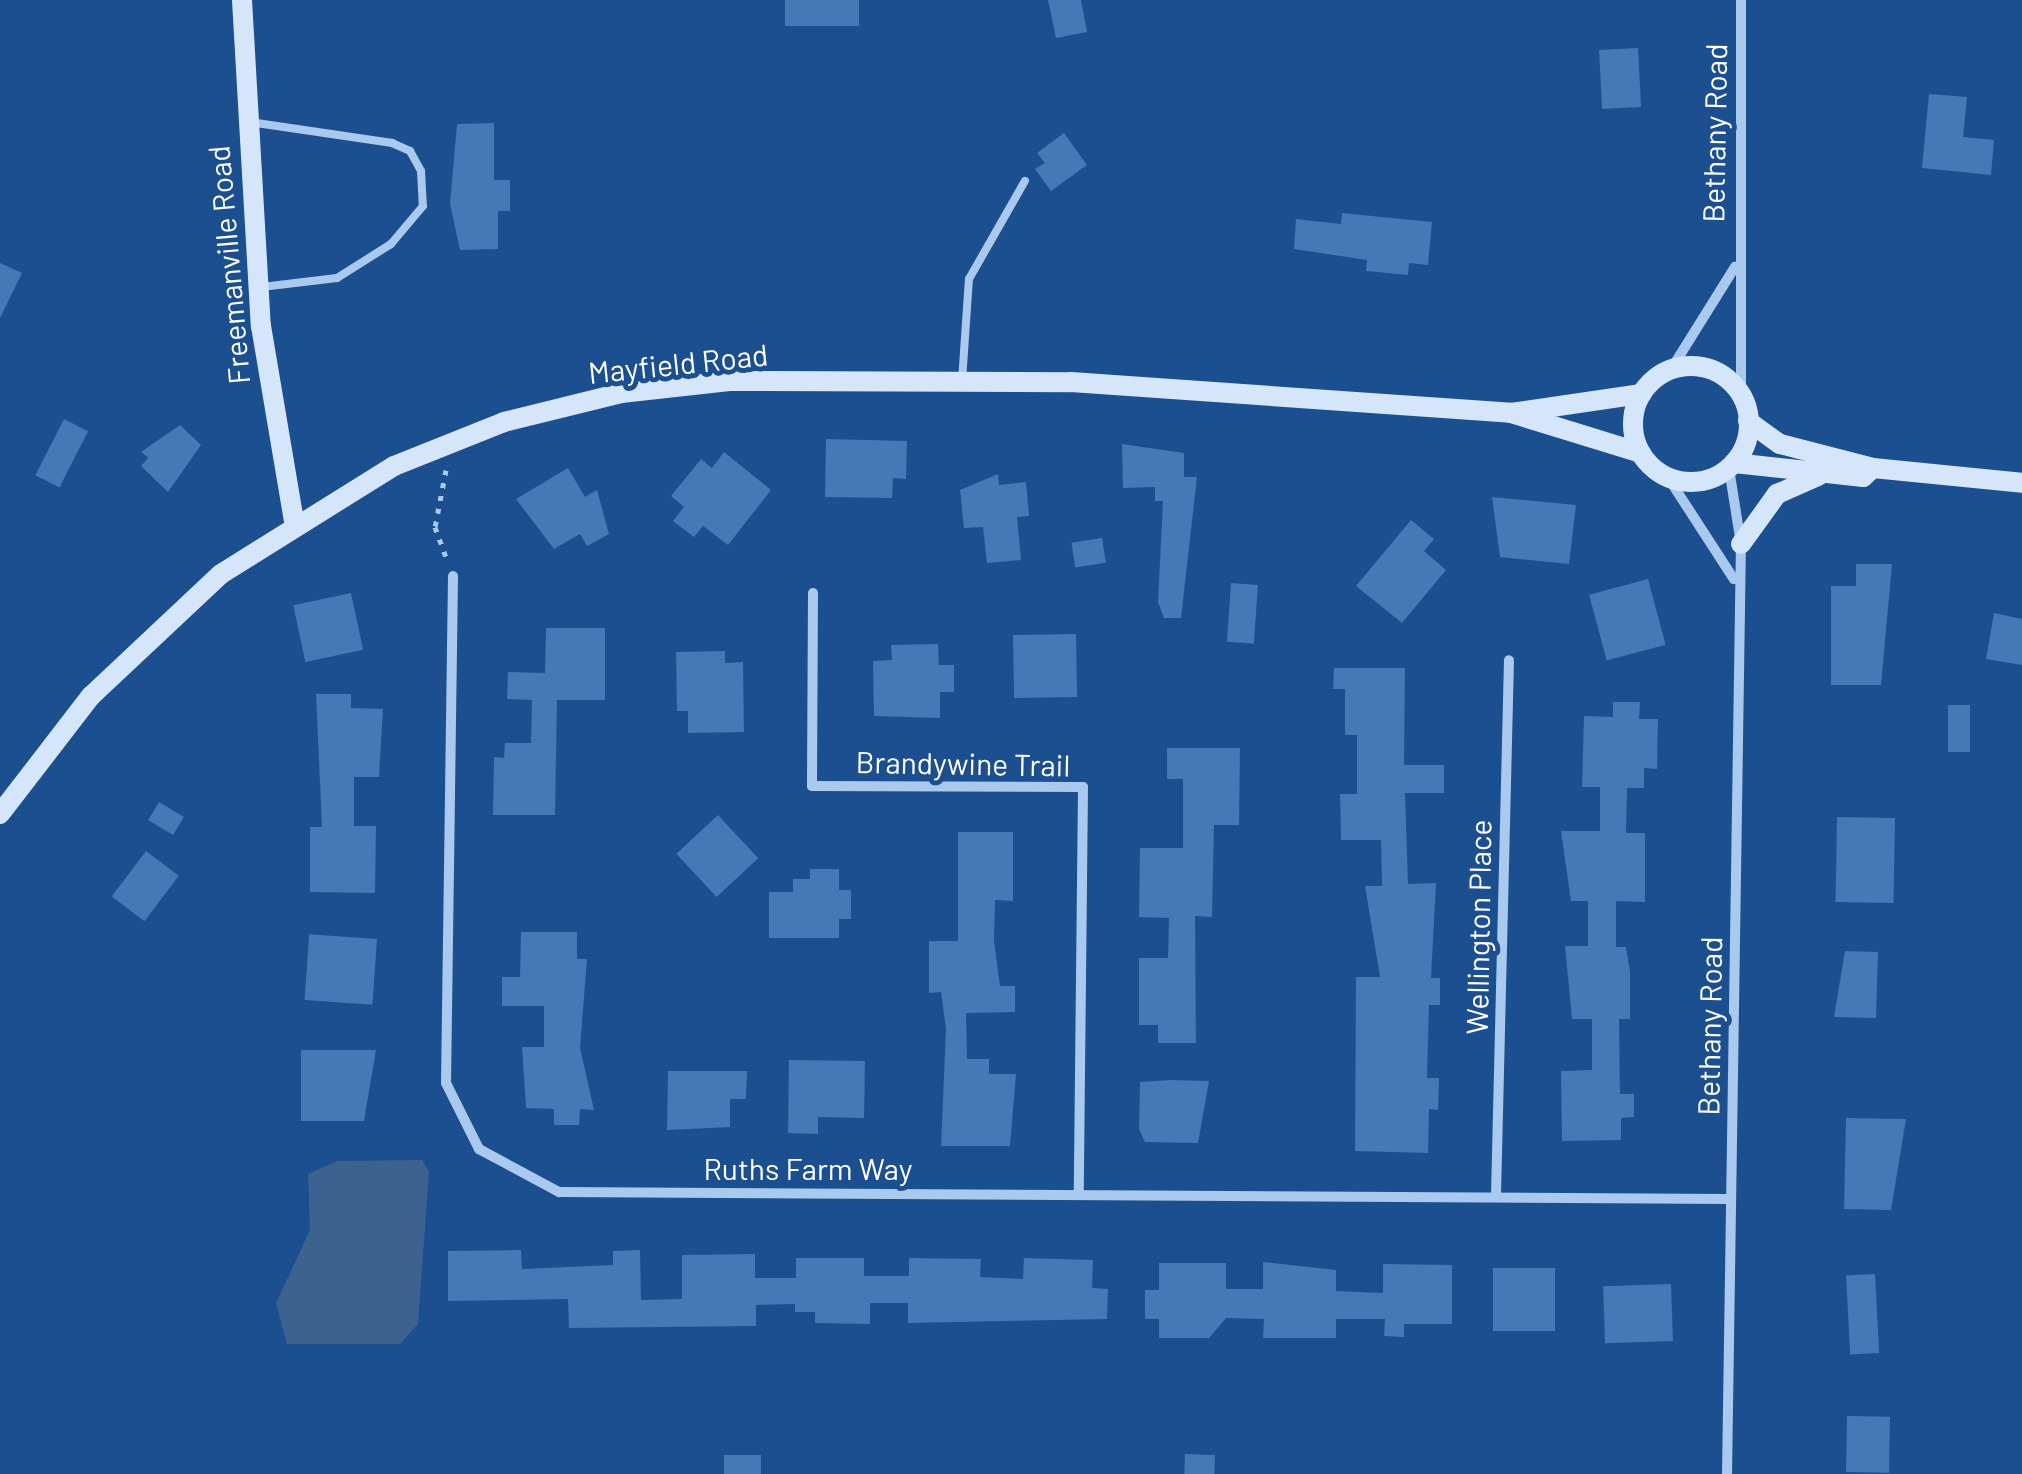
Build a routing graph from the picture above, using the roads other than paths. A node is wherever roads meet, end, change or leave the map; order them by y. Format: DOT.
graph roads {
  1 [pos="242,0"];
  2 [pos="1742,0"];
  3 [pos="246,122"];
  4 [pos="1026,181"];
  5 [pos="1735,267"];
  6 [pos="258,287"];
  7 [pos="1670,371"];
  8 [pos="962,381"];
  9 [pos="1642,394"];
  10 [pos="1740,394"];
  11 [pos="1510,413"];
  12 [pos="1748,421"];
  13 [pos="1642,453"];
  14 [pos="1731,466"];
  15 [pos="1873,468"];
  16 [pos="1820,475"];
  17 [pos="1667,476"];
  18 [pos="2022,484"];
  19 [pos="294,522"];
  20 [pos="1740,544"];
  21 [pos="453,576"];
  22 [pos="1734,578"];
  23 [pos="813,593"];
  24 [pos="1509,660"];
  25 [pos="0,814"];
  26 [pos="1079,1194"];
  27 [pos="1496,1194"];
  28 [pos="1729,1199"];
  29 [pos="1727,1474"];
  1 -- 3 [label="street, Freemanville Road"];
  2 -- 5 [label="street, Bethany Road"];
  3 -- 6 [label="street, Freemanville Road"];
  3 -- 6 [label="lane"];
  4 -- 8 [label="lane"];
  5 -- 7 [label="street, Bethany Road"];
  5 -- 10 [label="street, Bethany Road"];
  6 -- 19 [label="street, Freemanville Road"];
  7 -- 9 [label="street"];
  7 -- 10 [label="street"];
  8 -- 11 [label="street, Mayfield Road"];
  8 -- 19 [label="street, Mayfield Road"];
  9 -- 11 [label="street, Mayfield Road"];
  9 -- 13 [label="street"];
  10 -- 12 [label="street"];
  11 -- 13 [label="street, Mayfield Road"];
  12 -- 14 [label="street"];
  12 -- 15 [label="street"];
  13 -- 17 [label="street"];
  14 -- 16 [label="street"];
  14 -- 17 [label="street"];
  14 -- 20 [label="street, Bethany Road"];
  15 -- 16 [label="street"];
  15 -- 18 [label="street"];
  16 -- 20 [label="street"];
  17 -- 22 [label="street"];
  19 -- 25 [label="street, Mayfield Road"];
  20 -- 22 [label="street, Bethany Road"];
  21 -- 26 [label="street, Ruths Farm Way"];
  22 -- 28 [label="street, Bethany Road"];
  23 -- 26 [label="street, Brandywine Trail"];
  24 -- 27 [label="street, Wellington Place"];
  26 -- 27 [label="street, Ruths Farm Way"];
  27 -- 28 [label="street, Ruths Farm Way"];
  28 -- 29 [label="street, Bethany Road"];
}
